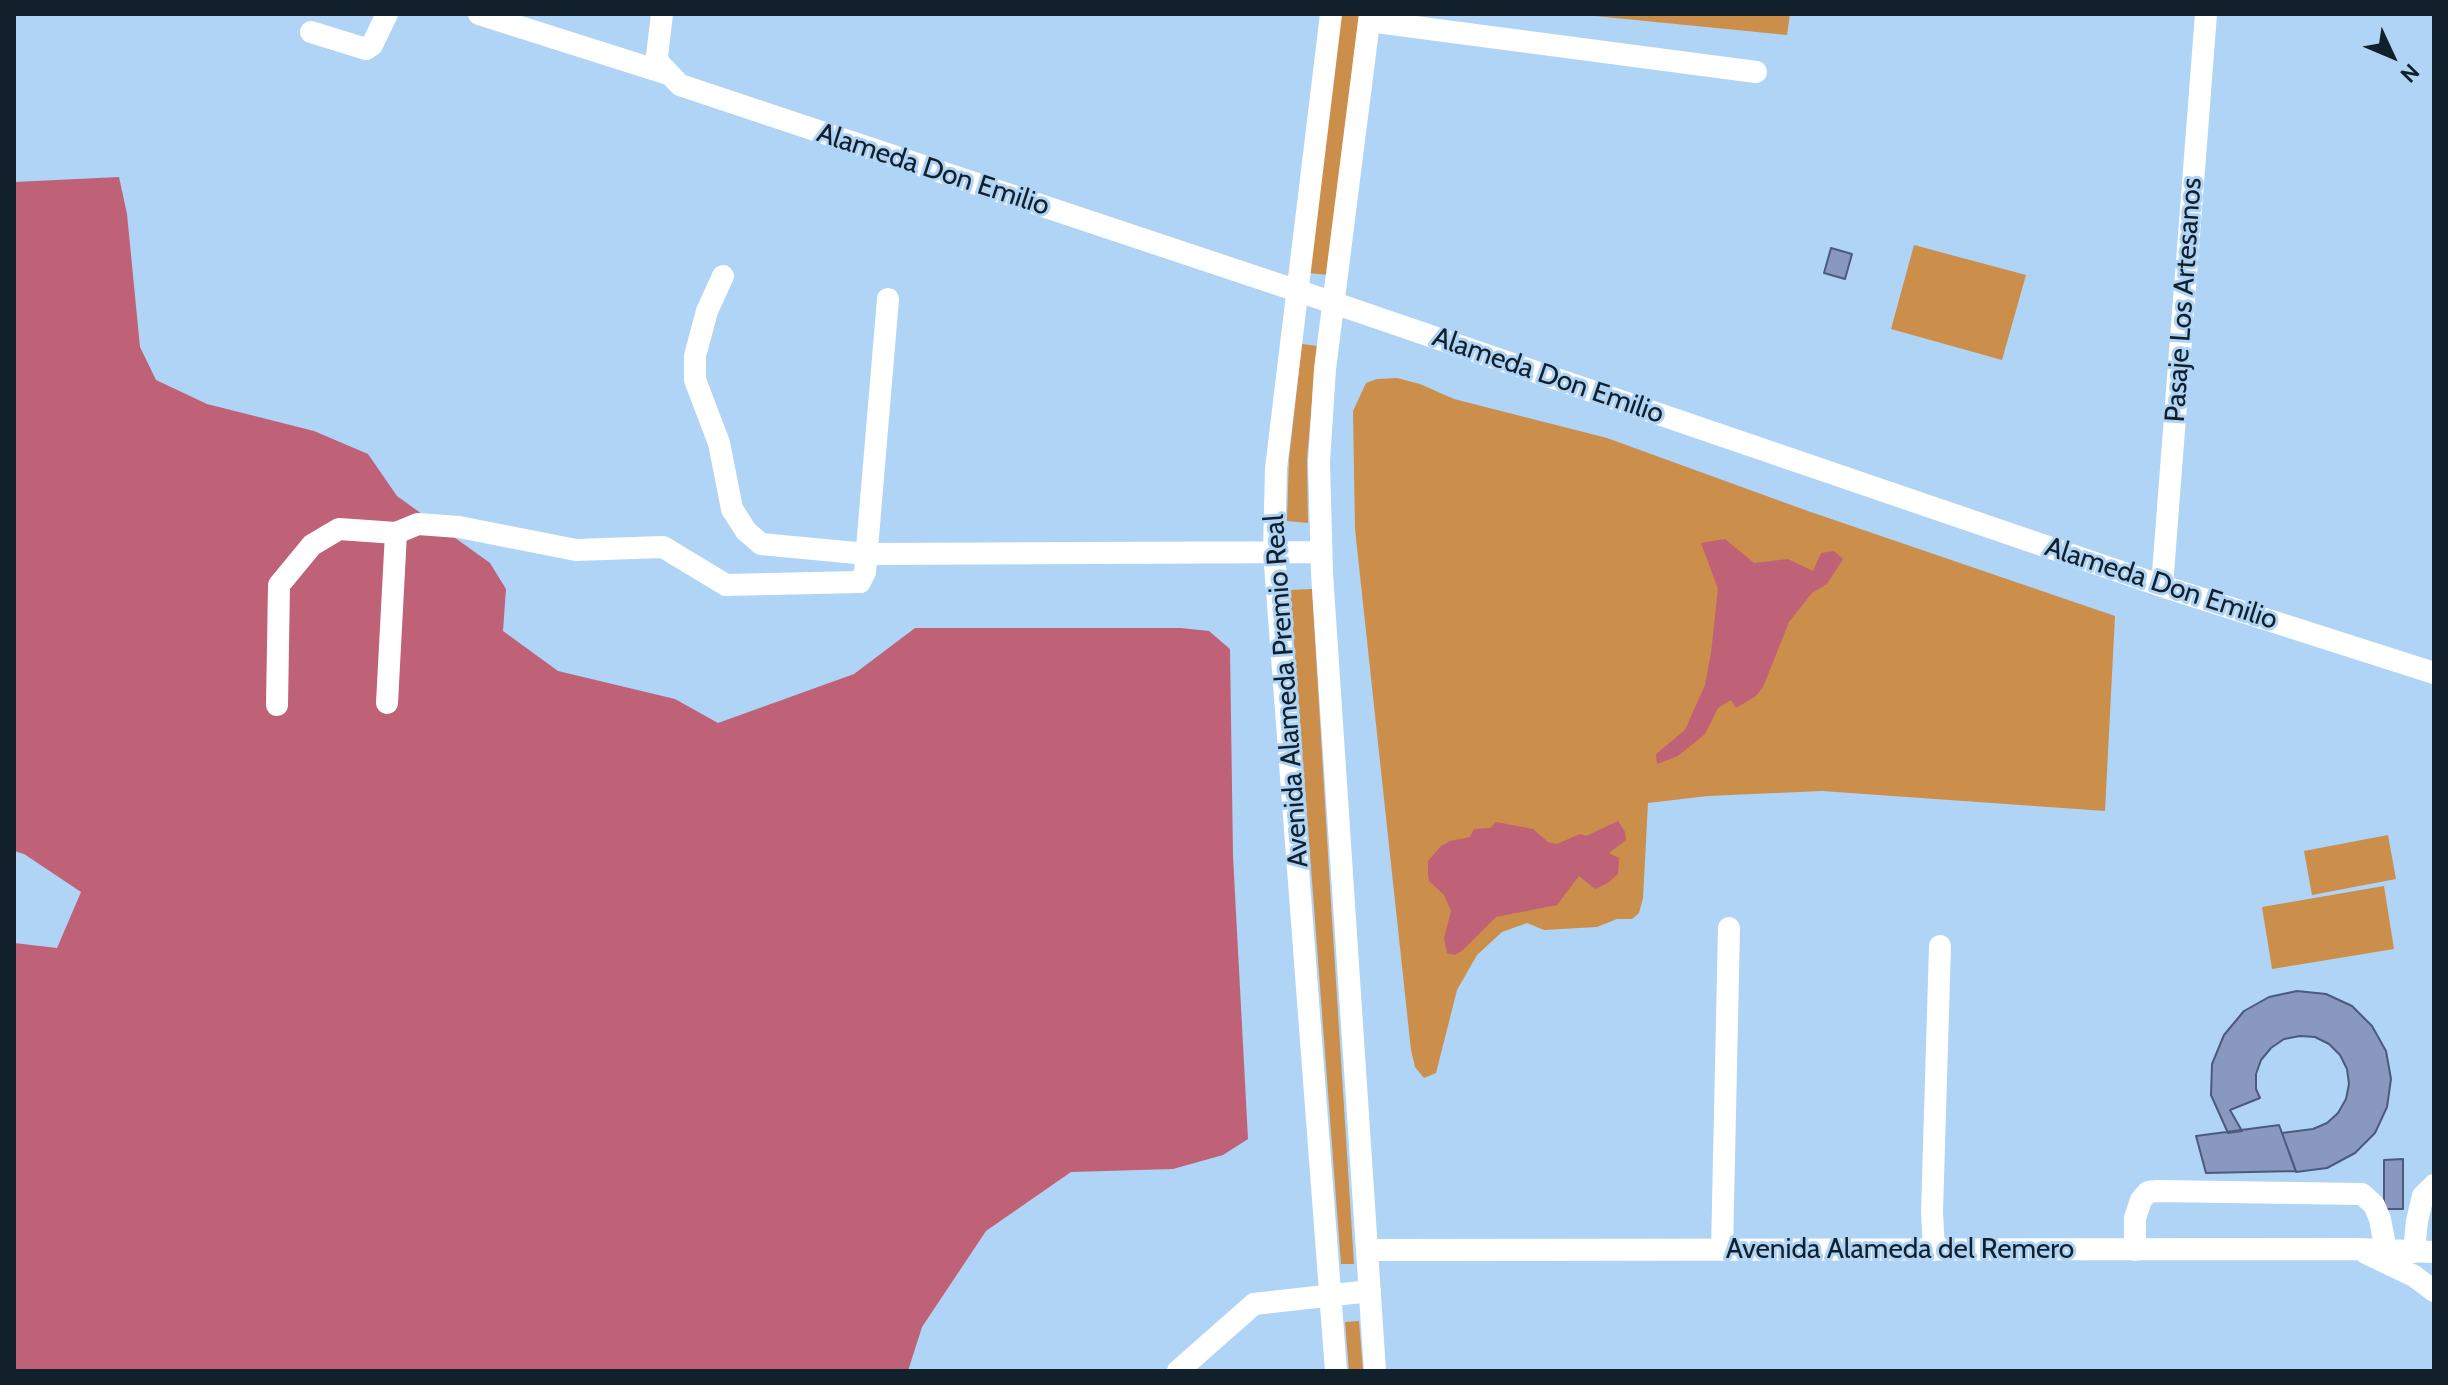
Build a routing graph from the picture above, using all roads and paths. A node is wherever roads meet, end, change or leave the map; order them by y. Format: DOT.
graph roads {
  1 [pos="479,14"];
  2 [pos="662,14"];
  3 [pos="1331,14"];
  4 [pos="2206,14"];
  5 [pos="1370,18"];
  6 [pos="385,19"];
  7 [pos="311,32"];
  8 [pos="1756,72"];
  9 [pos="665,73"];
  10 [pos="723,276"];
  11 [pos="1298,292"];
  12 [pos="888,299"];
  13 [pos="1334,303"];
  14 [pos="396,533"];
  15 [pos="1274,552"];
  16 [pos="1320,552"];
  17 [pos="867,554"];
  18 [pos="2162,586"];
  19 [pos="2434,673"];
  20 [pos="387,703"];
  21 [pos="277,705"];
  22 [pos="1729,928"];
  23 [pos="1940,946"];
  24 [pos="2434,1185"];
  25 [pos="2358,1249"];
  26 [pos="1367,1250"];
  27 [pos="1722,1250"];
  28 [pos="1934,1250"];
  29 [pos="2135,1250"];
  30 [pos="2386,1251"];
  31 [pos="2424,1252"];
  32 [pos="1370,1291"];
  33 [pos="2434,1291"];
  34 [pos="1330,1295"];
  35 [pos="1178,1371"];
  36 [pos="1336,1371"];
  37 [pos="1375,1371"];
  1 -- 9 [label="street, Alameda Don Emilio"];
  2 -- 9 [label="street"];
  3 -- 11 [label="street, Avenida Alameda Premio Real"];
  4 -- 18 [label="street, Pasaje Los Artesanos"];
  5 -- 8 [label="street"];
  5 -- 13 [label="street, Avenida Alameda Premio Real"];
  6 -- 7 [label="street"];
  9 -- 11 [label="street, Alameda Don Emilio"];
  10 -- 17 [label="street"];
  11 -- 13 [label="street, Alameda Don Emilio"];
  11 -- 15 [label="street, Avenida Alameda Premio Real"];
  12 -- 17 [label="street"];
  13 -- 16 [label="street, Avenida Alameda Premio Real"];
  13 -- 18 [label="street, Alameda Don Emilio"];
  14 -- 17 [label="street"];
  14 -- 20 [label="street"];
  14 -- 21 [label="street"];
  15 -- 16 [label="street"];
  15 -- 17 [label="street"];
  15 -- 34 [label="street, Avenida Alameda Premio Real"];
  16 -- 26 [label="street, Avenida Alameda Premio Real"];
  18 -- 19 [label="street, Alameda Don Emilio"];
  22 -- 27 [label="street"];
  23 -- 28 [label="street"];
  24 -- 31 [label="street"];
  25 -- 29 [label="street, Avenida Alameda del Remero"];
  25 -- 30 [label="street, Avenida Alameda del Remero"];
  25 -- 33 [label="street"];
  26 -- 27 [label="street, Avenida Alameda del Remero"];
  26 -- 32 [label="street, Avenida Alameda Premio Real"];
  27 -- 28 [label="street, Avenida Alameda del Remero"];
  28 -- 29 [label="street, Avenida Alameda del Remero"];
  29 -- 30 [label="street"];
  30 -- 31 [label="street, Avenida Alameda del Remero"];
  32 -- 34 [label="street"];
  32 -- 37 [label="street, Avenida Alameda Premio Real"];
  34 -- 35 [label="street"];
  34 -- 36 [label="street, Avenida Alameda Premio Real"];
}
